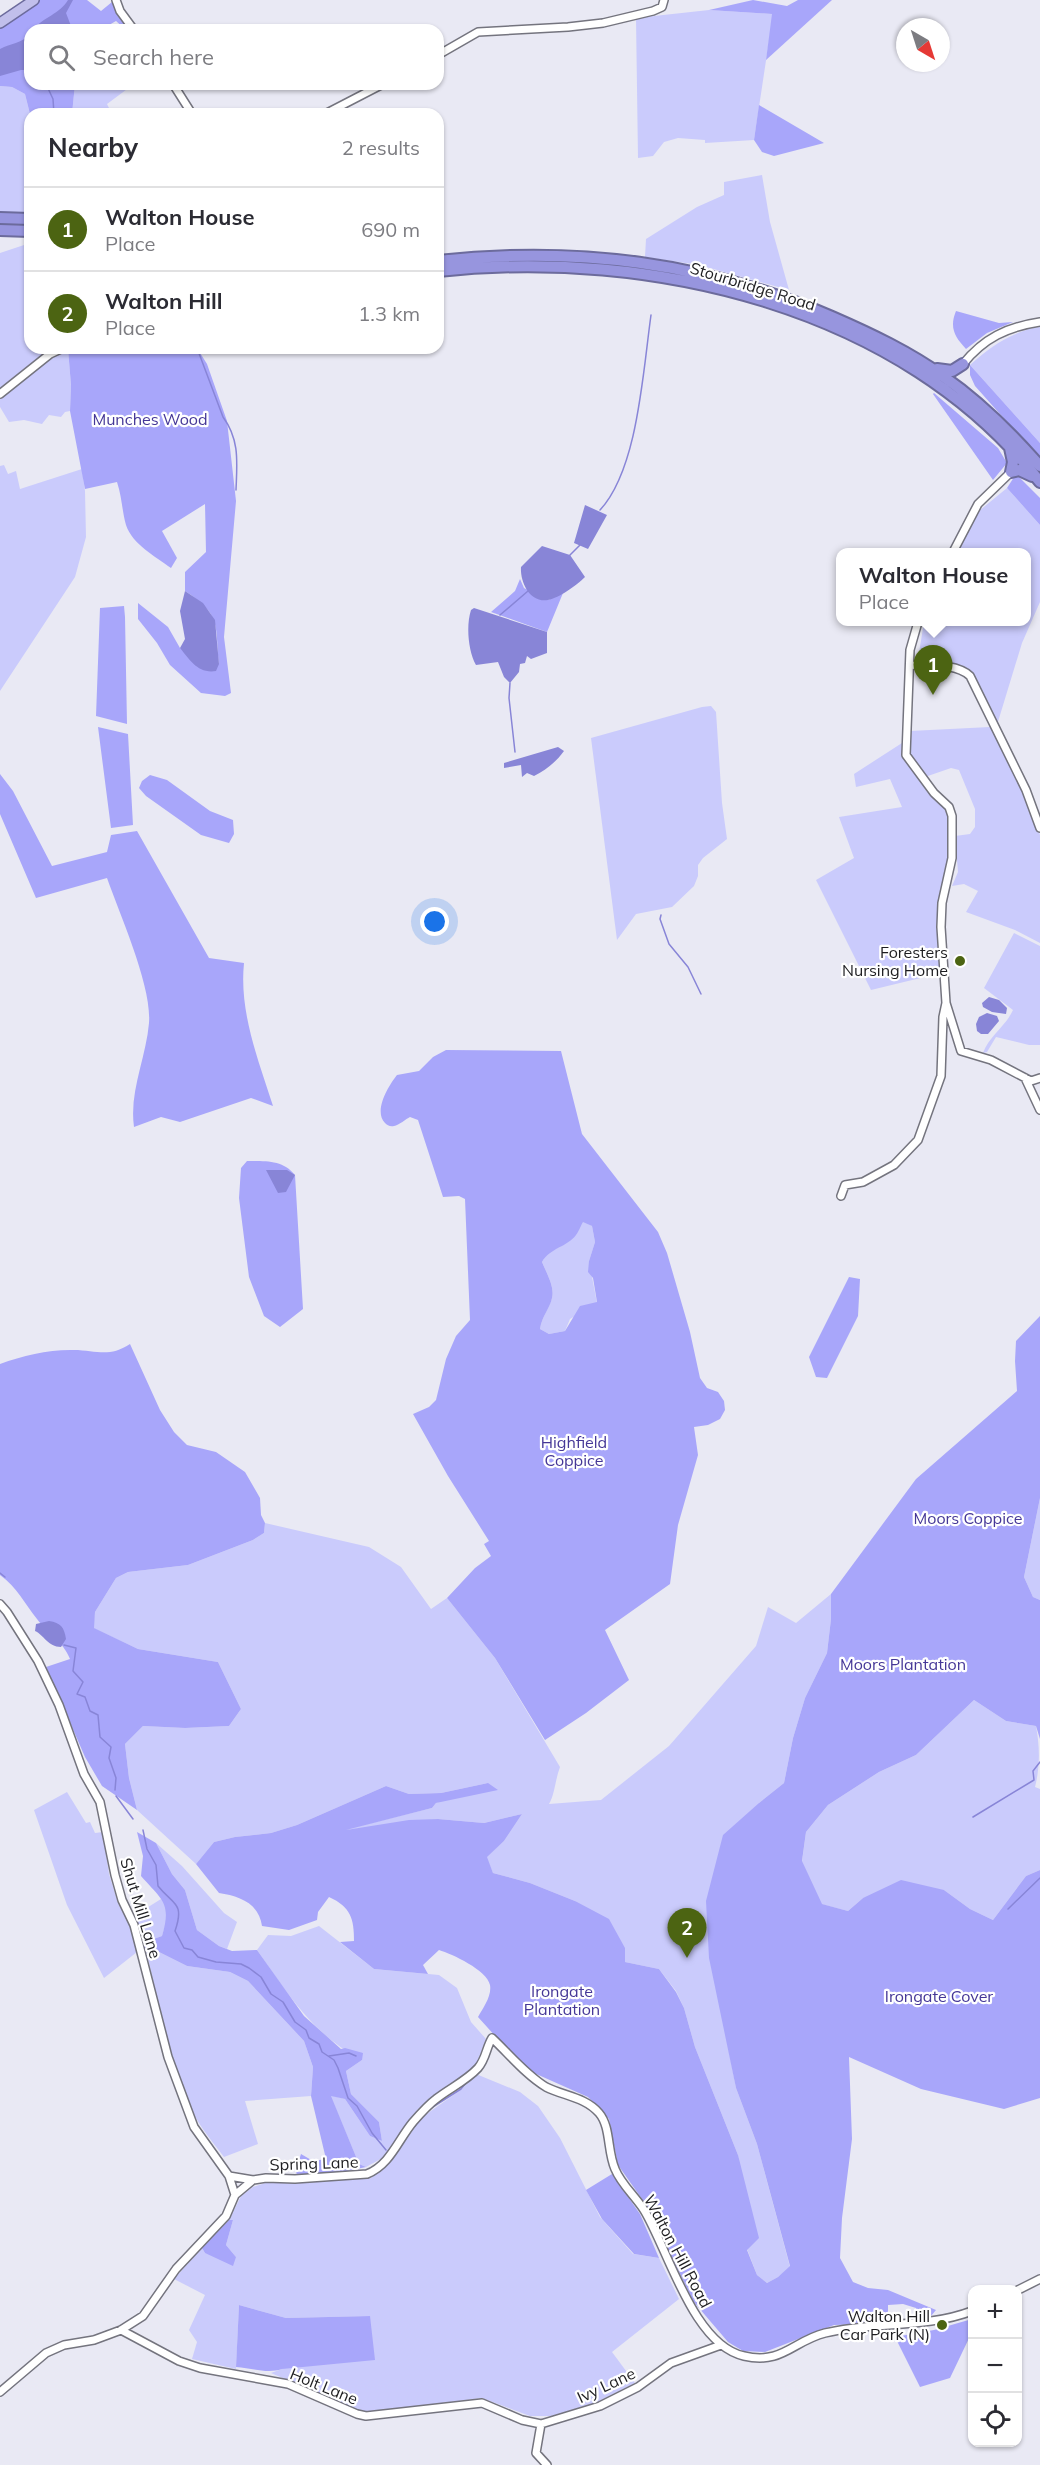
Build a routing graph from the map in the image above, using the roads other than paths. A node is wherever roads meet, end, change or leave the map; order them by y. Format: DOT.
graph roads {
  1 [pos="34,0"];
  2 [pos="116,0"];
  3 [pos="664,0"];
  4 [pos="0,23"];
  5 [pos="130,24"];
  6 [pos="444,52"];
  7 [pos="177,90"];
  8 [pos="371,90"];
  9 [pos="188,108"];
  10 [pos="337,108"];
  11 [pos="0,218"];
  12 [pos="24,219"];
  13 [pos="0,230"];
  14 [pos="24,231"];
  15 [pos="444,261"];
  16 [pos="444,271"];
  17 [pos="1040,322"];
  18 [pos="50,354"];
  19 [pos="963,364"];
  20 [pos="931,368"];
  21 [pos="961,390"];
  22 [pos="0,394"];
  23 [pos="1010,447"];
  24 [pos="1040,466"];
  25 [pos="1011,472"];
  26 [pos="1039,481"];
  27 [pos="955,548"];
  28 [pos="917,626"];
  29 [pos="910,665"];
  30 [pos="1040,828"];
  31 [pos="946,1003"];
  32 [pos="1024,1076"];
  33 [pos="1040,1078"];
  34 [pos="1040,1110"];
  35 [pos="841,1196"];
  36 [pos="0,1604"];
  37 [pos="492,2038"];
  38 [pos="229,2176"];
  39 [pos="253,2180"];
  40 [pos="235,2193"];
  41 [pos="1040,2279"];
  42 [pos="1022,2288"];
  43 [pos="968,2312"];
  44 [pos="121,2330"];
  45 [pos="721,2345"];
  46 [pos="0,2392"];
  47 [pos="541,2424"];
  48 [pos="547,2465"];
  1 -- 4 [label="main road"];
  2 -- 5 [label="street"];
  3 -- 6 [label="street"];
  7 -- 9 [label="street"];
  8 -- 10 [label="street"];
  11 -- 12 [label="highway"];
  13 -- 14 [label="highway"];
  15 -- 20 [label="highway, Stourbridge Road"];
  16 -- 23 [label="highway, Stourbridge Road"];
  17 -- 19 [label="street"];
  18 -- 22 [label="street"];
  19 -- 20 [label="highway"];
  19 -- 21 [label="highway"];
  20 -- 21 [label="highway, Stourbridge Road"];
  21 -- 24 [label="highway, Stourbridge Road"];
  23 -- 25 [label="highway"];
  23 -- 26 [label="highway, Stourbridge Road"];
  25 -- 26 [label="highway"];
  25 -- 27 [label="street"];
  28 -- 29 [label="street"];
  29 -- 30 [label="street"];
  29 -- 31 [label="street"];
  31 -- 32 [label="street"];
  31 -- 35 [label="street"];
  32 -- 33 [label="street"];
  32 -- 34 [label="street"];
  36 -- 38 [label="street, Shut Mill Lane"];
  37 -- 39 [label="street, Spring Lane"];
  37 -- 45 [label="street, Walton Hill Road"];
  38 -- 39 [label="street, Spring Lane"];
  38 -- 40 [label="street, Shut Mill Lane"];
  39 -- 40 [label="street, Spring Lane"];
  40 -- 44 [label="street"];
  41 -- 42 [label="street"];
  43 -- 45 [label="street, Walton Hill Road"];
  44 -- 46 [label="street"];
  44 -- 47 [label="street, Holt Lane"];
  45 -- 47 [label="street, Ivy Lane"];
  47 -- 48 [label="street"];
}
